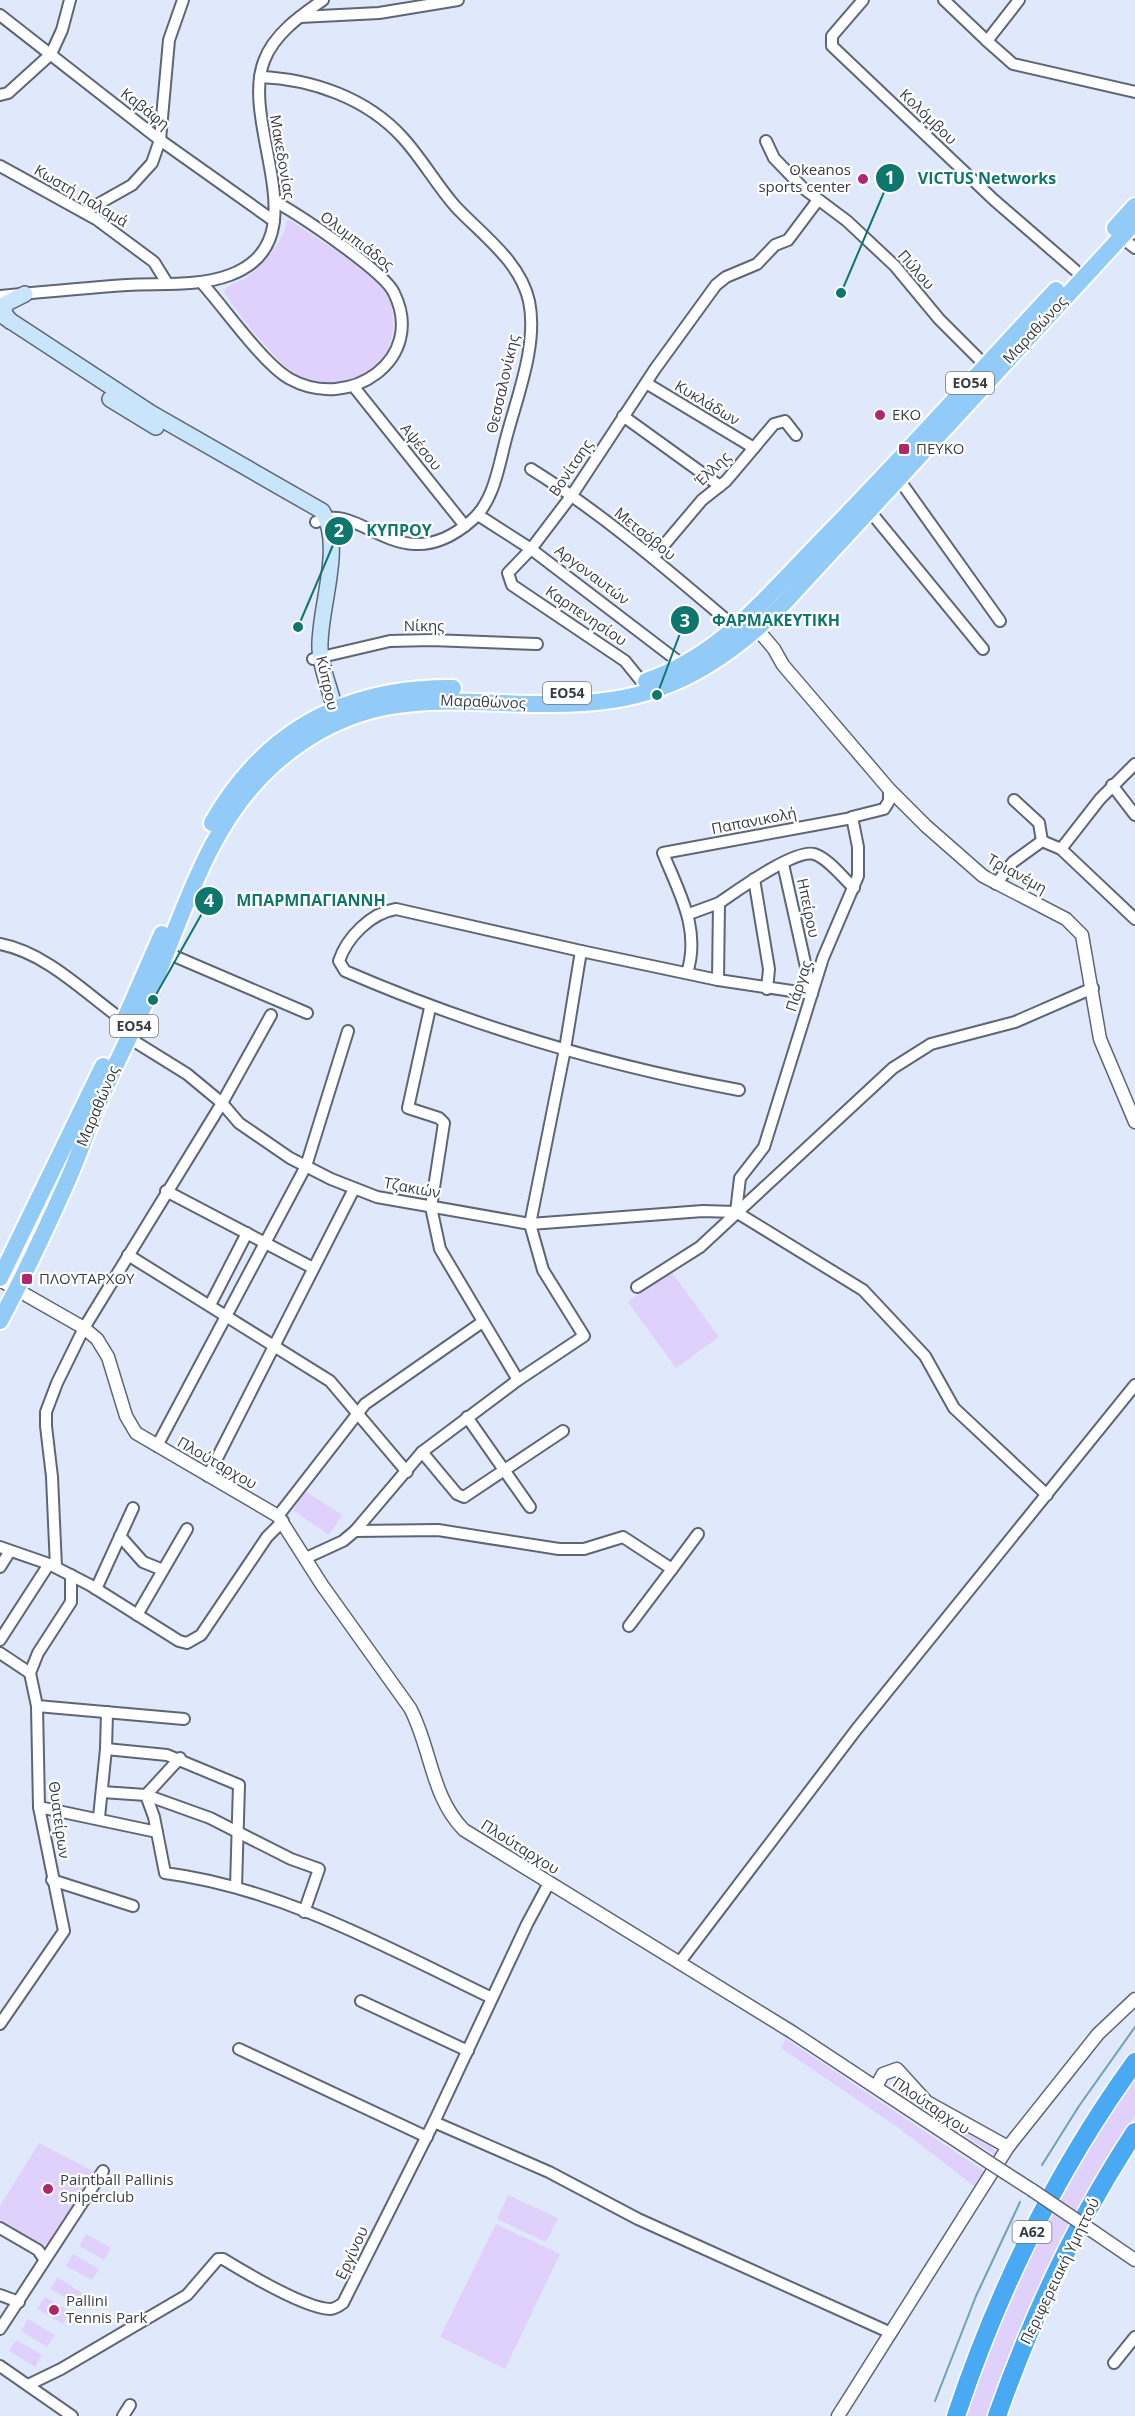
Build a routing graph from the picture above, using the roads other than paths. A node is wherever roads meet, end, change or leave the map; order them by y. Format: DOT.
graph roads {
  1 [pos="70,0"];
  2 [pos="183,0"];
  3 [pos="323,0"];
  4 [pos="458,0"];
  5 [pos="863,0"];
  6 [pos="944,0"];
  7 [pos="1019,0"];
  8 [pos="0,15"];
  9 [pos="300,17"];
  10 [pos="987,41"];
  11 [pos="51,54"];
  12 [pos="260,77"];
  13 [pos="1135,92"];
  14 [pos="0,95"];
  15 [pos="160,140"];
  16 [pos="766,141"];
  17 [pos="0,166"];
  18 [pos="818,201"];
  19 [pos="276,202"];
  20 [pos="1135,206"];
  21 [pos="84,212"];
  22 [pos="274,221"];
  23 [pos="1135,222"];
  24 [pos="1121,237"];
  25 [pos="1135,248"];
  26 [pos="1075,270"];
  27 [pos="201,282"];
  28 [pos="167,283"];
  29 [pos="25,294"];
  30 [pos="0,296"];
  31 [pos="4,321"];
  32 [pos="986,366"];
  33 [pos="646,383"];
  34 [pos="354,387"];
  35 [pos="623,417"];
  36 [pos="796,435"];
  37 [pos="754,448"];
  38 [pos="531,469"];
  39 [pos="898,478"];
  40 [pos="720,486"];
  41 [pos="572,495"];
  42 [pos="868,510"];
  43 [pos="478,515"];
  44 [pos="321,519"];
  45 [pos="465,526"];
  46 [pos="531,549"];
  47 [pos="653,558"];
  48 [pos="508,579"];
  49 [pos="1000,621"];
  50 [pos="746,627"];
  51 [pos="537,644"];
  52 [pos="983,649"];
  53 [pos="316,658"];
  54 [pos="683,665"];
  55 [pos="642,682"];
  56 [pos="332,715"];
  57 [pos="1135,764"];
  58 [pos="1112,785"];
  59 [pos="889,789"];
  60 [pos="1014,800"];
  61 [pos="1135,815"];
  62 [pos="852,818"];
  63 [pos="1042,841"];
  64 [pos="1060,849"];
  65 [pos="783,864"];
  66 [pos="754,879"];
  67 [pos="996,884"];
  68 [pos="854,888"];
  69 [pos="719,903"];
  70 [pos="689,914"];
  71 [pos="1135,919"];
  72 [pos="0,944"];
  73 [pos="581,951"];
  74 [pos="166,953"];
  75 [pos="687,973"];
  76 [pos="718,980"];
  77 [pos="1093,988"];
  78 [pos="767,989"];
  79 [pos="812,994"];
  80 [pos="430,1008"];
  81 [pos="307,1013"];
  82 [pos="271,1015"];
  83 [pos="127,1030"];
  84 [pos="348,1031"];
  85 [pos="565,1049"];
  86 [pos="739,1090"];
  87 [pos="222,1102"];
  88 [pos="1134,1117"];
  89 [pos="306,1166"];
  90 [pos="354,1189"];
  91 [pos="166,1191"];
  92 [pos="431,1207"];
  93 [pos="736,1212"];
  94 [pos="530,1224"];
  95 [pos="247,1233"];
  96 [pos="265,1243"];
  97 [pos="128,1255"];
  98 [pos="314,1268"];
  99 [pos="8,1285"];
  100 [pos="637,1287"];
  101 [pos="210,1305"];
  102 [pos="227,1316"];
  103 [pos="0,1321"];
  104 [pos="482,1323"];
  105 [pos="84,1328"];
  106 [pos="275,1344"];
  107 [pos="518,1380"];
  108 [pos="1135,1385"];
  109 [pos="357,1412"];
  110 [pos="467,1417"];
  111 [pos="562,1431"];
  112 [pos="157,1446"];
  113 [pos="422,1452"];
  114 [pos="504,1470"];
  115 [pos="407,1472"];
  116 [pos="208,1476"];
  117 [pos="1047,1495"];
  118 [pos="530,1506"];
  119 [pos="133,1508"];
  120 [pos="280,1518"];
  121 [pos="187,1529"];
  122 [pos="355,1531"];
  123 [pos="698,1534"];
  124 [pos="120,1536"];
  125 [pos="5,1549"];
  126 [pos="306,1558"];
  127 [pos="52,1565"];
  128 [pos="0,1567"];
  129 [pos="672,1569"];
  130 [pos="163,1570"];
  131 [pos="71,1575"];
  132 [pos="96,1589"];
  133 [pos="137,1615"];
  134 [pos="629,1626"];
  135 [pos="0,1640"];
  136 [pos="0,1653"];
  137 [pos="30,1672"];
  138 [pos="37,1706"];
  139 [pos="107,1712"];
  140 [pos="184,1719"];
  141 [pos="106,1749"];
  142 [pos="180,1758"];
  143 [pos="102,1792"];
  144 [pos="146,1795"];
  145 [pos="39,1807"];
  146 [pos="99,1817"];
  147 [pos="157,1832"];
  148 [pos="238,1832"];
  149 [pos="52,1880"];
  150 [pos="549,1883"];
  151 [pos="236,1887"];
  152 [pos="133,1906"];
  153 [pos="304,1912"];
  154 [pos="679,1963"];
  155 [pos="492,1998"];
  156 [pos="1135,1999"];
  157 [pos="361,2001"];
  158 [pos="0,2024"];
  159 [pos="239,2049"];
  160 [pos="468,2051"];
  161 [pos="1135,2062"];
  162 [pos="876,2087"];
  163 [pos="434,2122"];
  164 [pos="1135,2132"];
  165 [pos="426,2137"];
  166 [pos="1008,2147"];
  167 [pos="103,2171"];
  168 [pos="0,2228"];
  169 [pos="44,2259"];
  170 [pos="1135,2260"];
  171 [pos="0,2295"];
  172 [pos="19,2302"];
  173 [pos="0,2329"];
  174 [pos="891,2333"];
  175 [pos="1135,2337"];
  176 [pos="1114,2363"];
  177 [pos="0,2366"];
  178 [pos="28,2385"];
  179 [pos="130,2405"];
  180 [pos="72,2416"];
  181 [pos="123,2416"];
  182 [pos="838,2416"];
  183 [pos="956,2416"];
  184 [pos="997,2416"];
  1 -- 11 [label="street"];
  2 -- 15 [label="street"];
  3 -- 9 [label="street, Μακεδονίας"];
  4 -- 9 [label="street"];
  5 -- 26 [label="street, Κολόμβου"];
  6 -- 10 [label="street"];
  7 -- 10 [label="street"];
  8 -- 11 [label="street, Καβάφη"];
  9 -- 12 [label="street, Μακεδονίας"];
  10 -- 13 [label="street"];
  11 -- 14 [label="street"];
  11 -- 15 [label="street, Καβάφη"];
  12 -- 19 [label="street, Μακεδονίας"];
  12 -- 43 [label="street, Θεσσαλονίκης"];
  15 -- 21 [label="street"];
  15 -- 22 [label="street, Καβάφη"];
  16 -- 18 [label="street, Πύλου"];
  17 -- 21 [label="street, Κωστή Παλαμά"];
  18 -- 32 [label="street, Πύλου"];
  18 -- 33 [label="street, Βονίτσης"];
  19 -- 22 [label="street, Μακεδονίας"];
  19 -- 34 [label="street, Ολυμπιάδος"];
  20 -- 26 [label="main road, Μαραθώνος / ΕΟ54"];
  21 -- 28 [label="street, Κωστή Παλαμά"];
  22 -- 27 [label="street, Μακεδονίας"];
  23 -- 24 [label="main road, Μαραθώνος / ΕΟ54"];
  24 -- 25 [label="street"];
  24 -- 39 [label="main road, Μαραθώνος / ΕΟ54"];
  26 -- 32 [label="main road, Μαραθώνος / ΕΟ54"];
  27 -- 28 [label="street, Μακεδονίας"];
  27 -- 34 [label="street"];
  28 -- 29 [label="street, Μακεδονίας"];
  29 -- 30 [label="street, Μακεδονίας"];
  29 -- 31 [label="main road"];
  31 -- 44 [label="main road"];
  32 -- 50 [label="main road, Μαραθώνος / ΕΟ54"];
  33 -- 35 [label="street, Βονίτσης"];
  33 -- 37 [label="street, Κυκλάδων"];
  34 -- 45 [label="street, Αψέσου"];
  35 -- 40 [label="street"];
  35 -- 41 [label="street, Βονίτσης"];
  36 -- 37 [label="street, Έλλης"];
  37 -- 40 [label="street, Έλλης"];
  38 -- 41 [label="street, Μετσόβου"];
  39 -- 42 [label="main road, Μαραθώνος / ΕΟ54"];
  39 -- 49 [label="street"];
  40 -- 47 [label="street, Έλλης"];
  41 -- 46 [label="street, Βονίτσης"];
  41 -- 47 [label="street, Μετσόβου"];
  42 -- 50 [label="main road, Μαραθώνος / ΕΟ54"];
  42 -- 52 [label="street"];
  43 -- 45 [label="street, Θεσσαλονίκης"];
  43 -- 46 [label="street, Αργοναυτών"];
  44 -- 45 [label="street, Θεσσαλονίκης"];
  44 -- 53 [label="main road, Κύπρου"];
  46 -- 48 [label="street, Βονίτσης"];
  46 -- 54 [label="street, Αργοναυτών"];
  47 -- 50 [label="street, Μετσόβου"];
  48 -- 55 [label="street, Καρπενησίου"];
  50 -- 54 [label="main road, Μαραθώνος / ΕΟ54"];
  50 -- 56 [label="main road, Μαραθώνος / ΕΟ54"];
  50 -- 59 [label="street, Τριανέμη"];
  51 -- 53 [label="street, Νίκης"];
  53 -- 56 [label="main road, Κύπρου"];
  54 -- 55 [label="main road, Μαραθώνος / ΕΟ54"];
  55 -- 56 [label="main road, Μαραθώνος / ΕΟ54"];
  56 -- 74 [label="main road, Μαραθώνος / ΕΟ54"];
  56 -- 83 [label="main road, Μαραθώνος / ΕΟ54"];
  57 -- 58 [label="street"];
  58 -- 61 [label="street"];
  58 -- 64 [label="street"];
  59 -- 62 [label="street"];
  59 -- 67 [label="street, Τριανέμη"];
  60 -- 63 [label="street"];
  62 -- 68 [label="street, Πάργας"];
  62 -- 70 [label="street, Παπανικολή"];
  63 -- 64 [label="street"];
  63 -- 67 [label="street"];
  64 -- 71 [label="street"];
  65 -- 66 [label="street"];
  65 -- 68 [label="street"];
  65 -- 79 [label="street, Ηπείρου"];
  66 -- 69 [label="street"];
  66 -- 78 [label="street"];
  67 -- 77 [label="street, Τριανέμη"];
  68 -- 79 [label="street, Πάργας"];
  69 -- 70 [label="street"];
  69 -- 76 [label="street"];
  70 -- 75 [label="street"];
  72 -- 83 [label="street, Τζακιών"];
  73 -- 75 [label="street"];
  73 -- 80 [label="street"];
  73 -- 85 [label="street"];
  74 -- 81 [label="street"];
  74 -- 83 [label="main road, Μαραθώνος / ΕΟ54"];
  75 -- 76 [label="street"];
  76 -- 78 [label="street"];
  77 -- 88 [label="street, Τριανέμη"];
  77 -- 93 [label="street"];
  78 -- 79 [label="street"];
  79 -- 93 [label="street, Πάργας"];
  80 -- 85 [label="street"];
  80 -- 92 [label="street"];
  82 -- 87 [label="street"];
  83 -- 87 [label="street, Τζακιών"];
  83 -- 99 [label="main road, Μαραθώνος / ΕΟ54"];
  83 -- 99 [label="main road, Μαραθώνος / ΕΟ54"];
  84 -- 89 [label="street"];
  85 -- 86 [label="street"];
  85 -- 94 [label="street"];
  87 -- 89 [label="street, Τζακιών"];
  87 -- 91 [label="street"];
  89 -- 90 [label="street, Τζακιών"];
  89 -- 96 [label="street"];
  90 -- 92 [label="street, Τζακιών"];
  90 -- 98 [label="street"];
  91 -- 95 [label="street"];
  91 -- 97 [label="street"];
  92 -- 94 [label="street, Τζακιών"];
  92 -- 104 [label="street"];
  93 -- 94 [label="street, Τζακιών"];
  93 -- 100 [label="street"];
  93 -- 117 [label="street"];
  94 -- 107 [label="street"];
  95 -- 96 [label="street"];
  95 -- 101 [label="street"];
  96 -- 98 [label="street"];
  96 -- 102 [label="street"];
  97 -- 101 [label="street"];
  97 -- 105 [label="street"];
  98 -- 106 [label="street"];
  99 -- 103 [label="main road, Μαραθώνος / ΕΟ54"];
  99 -- 105 [label="street, Πλούταρχου"];
  101 -- 102 [label="street"];
  102 -- 106 [label="street"];
  102 -- 112 [label="street"];
  104 -- 107 [label="street"];
  104 -- 109 [label="street"];
  105 -- 112 [label="street, Πλούταρχου"];
  105 -- 127 [label="street"];
  106 -- 109 [label="street"];
  106 -- 116 [label="street"];
  107 -- 110 [label="street"];
  108 -- 117 [label="street"];
  109 -- 115 [label="street"];
  109 -- 120 [label="street"];
  110 -- 113 [label="street"];
  110 -- 114 [label="street"];
  111 -- 114 [label="street"];
  112 -- 116 [label="street, Πλούταρχου"];
  113 -- 114 [label="street"];
  113 -- 115 [label="street"];
  114 -- 118 [label="street"];
  115 -- 122 [label="street"];
  116 -- 120 [label="street, Πλούταρχου"];
  117 -- 154 [label="street"];
  119 -- 124 [label="street"];
  120 -- 126 [label="street, Πλούταρχου"];
  120 -- 133 [label="street"];
  121 -- 130 [label="street"];
  122 -- 126 [label="street"];
  122 -- 129 [label="street"];
  123 -- 129 [label="street"];
  124 -- 130 [label="street"];
  124 -- 132 [label="street"];
  125 -- 127 [label="street"];
  125 -- 128 [label="street"];
  126 -- 150 [label="street, Πλούταρχου"];
  127 -- 131 [label="street"];
  127 -- 135 [label="street"];
  129 -- 134 [label="street"];
  130 -- 133 [label="street"];
  131 -- 132 [label="street"];
  131 -- 137 [label="street"];
  132 -- 133 [label="street"];
  136 -- 137 [label="street"];
  137 -- 138 [label="street, Θυατείρων"];
  138 -- 139 [label="street"];
  138 -- 145 [label="street, Θυατείρων"];
  139 -- 140 [label="street"];
  139 -- 141 [label="street"];
  141 -- 142 [label="street"];
  141 -- 143 [label="street"];
  142 -- 144 [label="street"];
  142 -- 148 [label="street"];
  143 -- 144 [label="street"];
  143 -- 146 [label="street"];
  144 -- 147 [label="street"];
  144 -- 148 [label="street"];
  145 -- 146 [label="street"];
  145 -- 149 [label="street, Θυατείρων"];
  146 -- 147 [label="street"];
  147 -- 151 [label="street"];
  148 -- 151 [label="street"];
  148 -- 153 [label="street"];
  149 -- 152 [label="street"];
  149 -- 158 [label="street, Θυατείρων"];
  150 -- 154 [label="street, Πλούταρχου"];
  150 -- 155 [label="street, Εργίνου"];
  151 -- 153 [label="street"];
  153 -- 155 [label="street"];
  154 -- 162 [label="street, Πλούταρχου"];
  155 -- 160 [label="street, Εργίνου"];
  156 -- 166 [label="street"];
  157 -- 160 [label="street"];
  159 -- 165 [label="street"];
  160 -- 163 [label="street, Εργίνου"];
  161 -- 183 [label="highway, Α62"];
  162 -- 166 [label="street"];
  162 -- 170 [label="street, Πλούταρχου, bridge"];
  163 -- 165 [label="street, Εργίνου"];
  163 -- 174 [label="street"];
  164 -- 184 [label="highway, Περιφερειακή Υμηττού / Α62"];
  165 -- 178 [label="street, Εργίνου"];
  166 -- 174 [label="street"];
  167 -- 169 [label="street"];
  168 -- 169 [label="street"];
  169 -- 172 [label="street"];
  171 -- 172 [label="street"];
  172 -- 173 [label="street"];
  174 -- 182 [label="street"];
  175 -- 176 [label="street"];
  177 -- 178 [label="street"];
  178 -- 180 [label="street"];
  179 -- 181 [label="street"];
}
